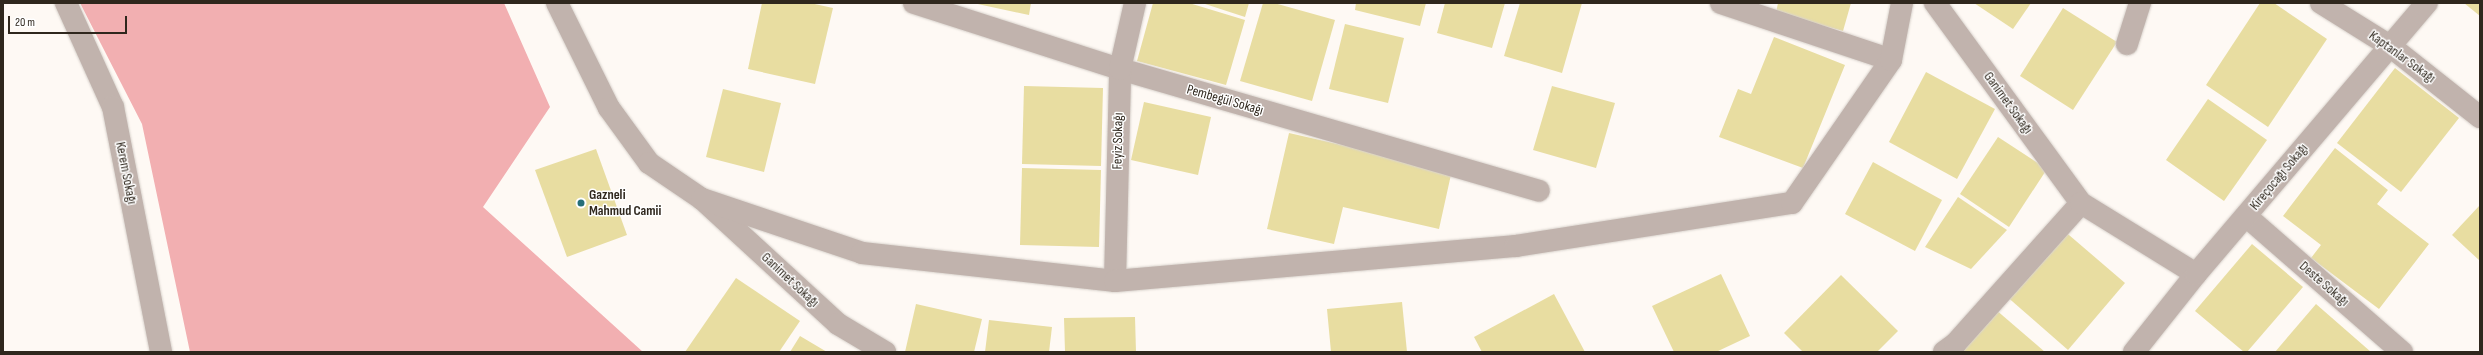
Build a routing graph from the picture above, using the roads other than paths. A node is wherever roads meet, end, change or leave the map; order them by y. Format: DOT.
graph roads {
  1 [pos="66,3"];
  2 [pos="558,3"];
  3 [pos="914,3"];
  4 [pos="1135,3"];
  5 [pos="1721,3"];
  6 [pos="1902,3"];
  7 [pos="1935,3"];
  8 [pos="2140,3"];
  9 [pos="2321,3"];
  10 [pos="2427,3"];
  11 [pos="2127,44"];
  12 [pos="2390,46"];
  13 [pos="1891,60"];
  14 [pos="1120,69"];
  15 [pos="2480,117"];
  16 [pos="1539,191"];
  17 [pos="702,199"];
  18 [pos="2081,203"];
  19 [pos="2246,216"];
  20 [pos="2196,274"];
  21 [pos="1115,281"];
  22 [pos="161,352"];
  23 [pos="885,352"];
  24 [pos="1944,352"];
  25 [pos="2134,352"];
  26 [pos="2402,352"];
  1 -- 22 [label="street, Kerem Sokağı"];
  2 -- 17 [label="street"];
  3 -- 14 [label="street, Pembegül Sokağı"];
  4 -- 14 [label="street, Feyiz Sokağı"];
  5 -- 13 [label="street"];
  6 -- 13 [label="street"];
  7 -- 18 [label="street, Ganimet Sokağı"];
  8 -- 11 [label="street"];
  9 -- 12 [label="street, Kaptanlar Sokağı"];
  10 -- 12 [label="street, Kireçocağı Sokağı"];
  12 -- 15 [label="street, Kaptanlar Sokağı"];
  12 -- 19 [label="street, Kireçocağı Sokağı"];
  13 -- 21 [label="street"];
  14 -- 16 [label="street, Pembegül Sokağı"];
  14 -- 21 [label="street, Feyiz Sokağı"];
  17 -- 21 [label="street"];
  17 -- 23 [label="street, Ganimet Sokağı"];
  18 -- 20 [label="street, Ganimet Sokağı"];
  18 -- 24 [label="street"];
  19 -- 20 [label="street, Kireçocağı Sokağı"];
  19 -- 26 [label="street, Deste Sokağı"];
  20 -- 25 [label="street, Kireçocağı Sokağı"];
}
